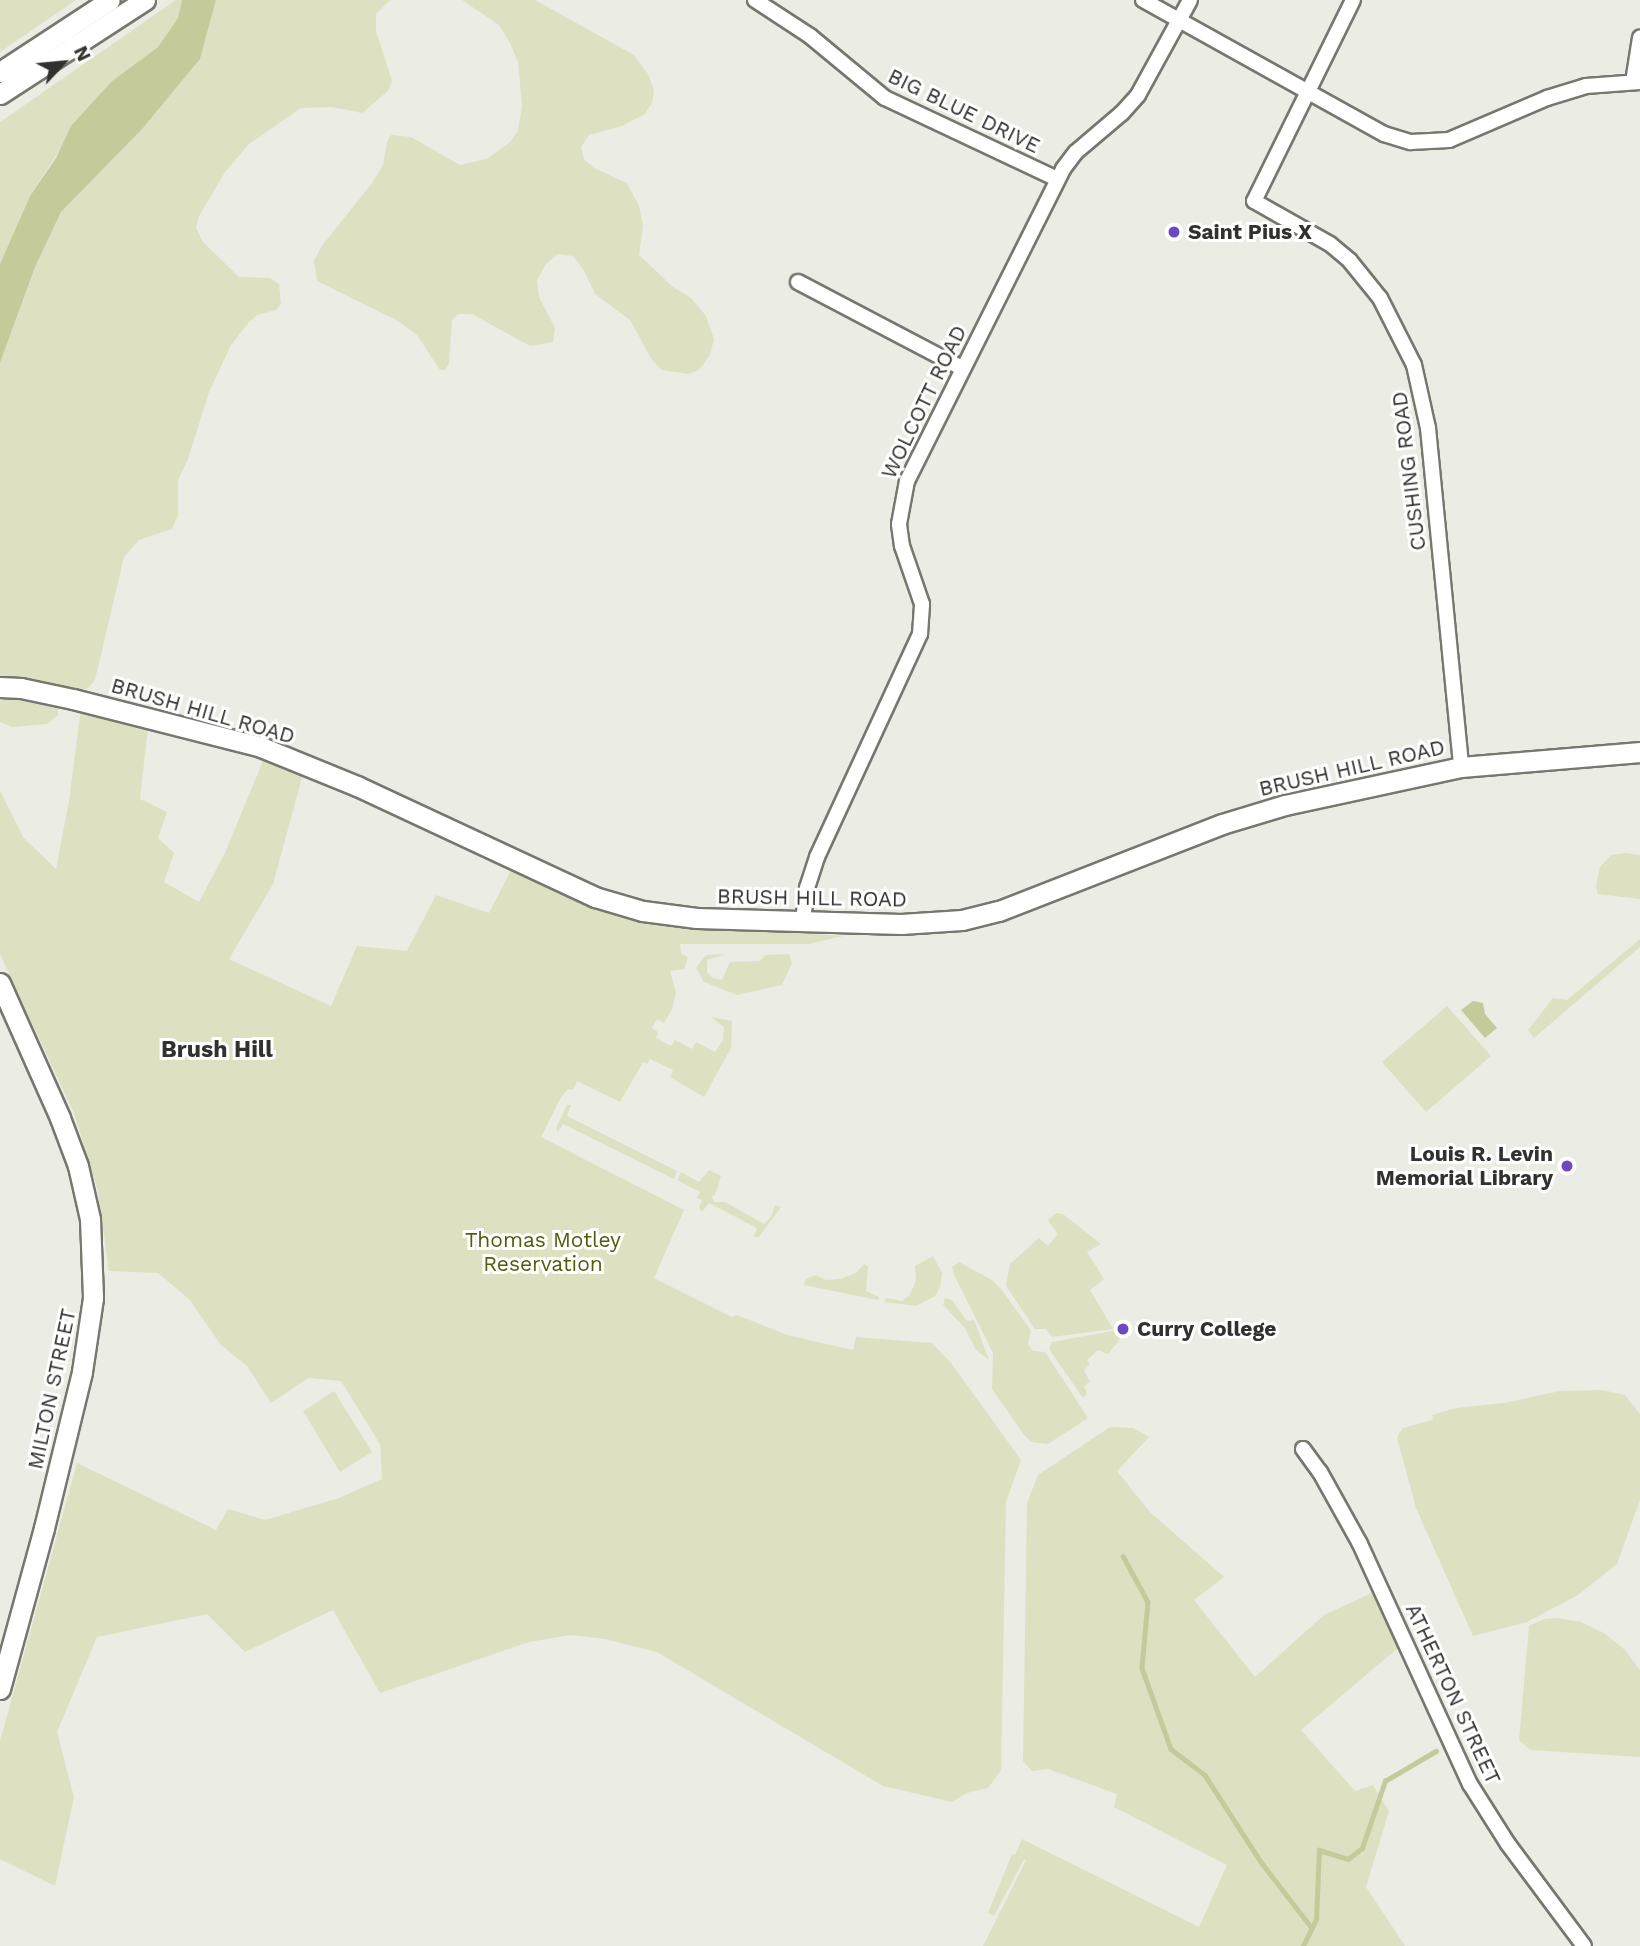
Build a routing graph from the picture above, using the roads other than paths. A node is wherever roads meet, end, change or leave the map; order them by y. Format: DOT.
graph roads {
  1 [pos="110,0"];
  2 [pos="145,0"];
  3 [pos="755,0"];
  4 [pos="1143,0"];
  5 [pos="1190,0"];
  6 [pos="1353,0"];
  7 [pos="1180,20"];
  8 [pos="1640,38"];
  9 [pos="0,72"];
  10 [pos="1636,82"];
  11 [pos="1306,91"];
  12 [pos="0,94"];
  13 [pos="1058,179"];
  14 [pos="798,282"];
  15 [pos="962,368"];
  16 [pos="0,687"];
  17 [pos="1640,752"];
  18 [pos="1461,767"];
  19 [pos="803,920"];
  20 [pos="0,983"];
  21 [pos="1303,1449"];
  22 [pos="0,1689"];
  23 [pos="1584,1946"];
  1 -- 9 [label="street"];
  2 -- 12 [label="street"];
  3 -- 13 [label="street, BIG BLUE DRIVE"];
  4 -- 7 [label="street"];
  5 -- 7 [label="street, WOLCOTT ROAD"];
  6 -- 11 [label="street"];
  7 -- 11 [label="street"];
  7 -- 13 [label="street, WOLCOTT ROAD"];
  8 -- 10 [label="street"];
  10 -- 11 [label="street"];
  11 -- 18 [label="street, CUSHING ROAD"];
  13 -- 15 [label="street, WOLCOTT ROAD"];
  14 -- 15 [label="street"];
  15 -- 19 [label="street, WOLCOTT ROAD"];
  16 -- 19 [label="street, BRUSH HILL ROAD"];
  17 -- 18 [label="street, BRUSH HILL ROAD"];
  18 -- 19 [label="street, BRUSH HILL ROAD"];
  20 -- 22 [label="street, MILTON STREET"];
  21 -- 23 [label="street, ATHERTON STREET"];
}
